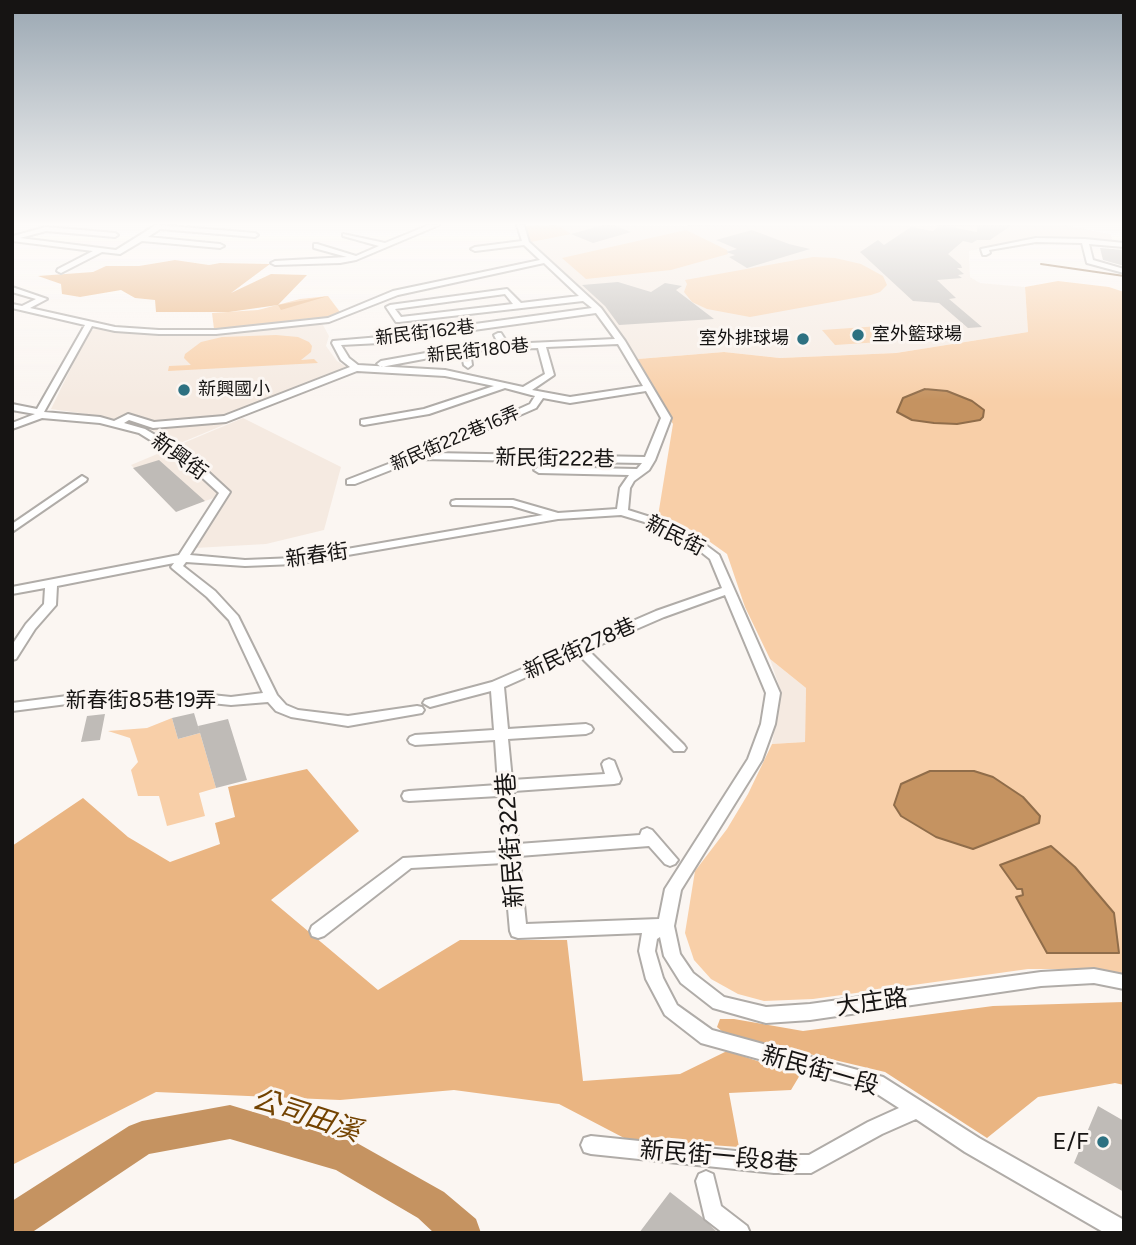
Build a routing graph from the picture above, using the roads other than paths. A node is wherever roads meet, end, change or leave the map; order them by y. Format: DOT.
graph roads {
  1 [pos="442,283"];
  2 [pos="568,283"];
  3 [pos="12,289"];
  4 [pos="585,298"];
  5 [pos="519,306"];
  6 [pos="17,308"];
  7 [pos="598,310"];
  8 [pos="89,324"];
  9 [pos="498,335"];
  10 [pos="621,341"];
  11 [pos="541,345"];
  12 [pos="505,347"];
  13 [pos="465,349"];
  14 [pos="379,365"];
  15 [pos="468,365"];
  16 [pos="356,368"];
  17 [pos="505,385"];
  18 [pos="646,388"];
  19 [pos="526,389"];
  20 [pos="541,395"];
  21 [pos="12,407"];
  22 [pos="41,413"];
  23 [pos="364,422"];
  24 [pos="117,424"];
  25 [pos="12,426"];
  26 [pos="419,456"];
  27 [pos="650,460"];
  28 [pos="539,471"];
  29 [pos="641,472"];
  30 [pos="82,480"];
  31 [pos="351,482"];
  32 [pos="456,503"];
  33 [pos="622,512"];
  34 [pos="558,516"];
  35 [pos="12,528"];
  36 [pos="181,558"];
  37 [pos="51,585"];
  38 [pos="728,590"];
  39 [pos="12,591"];
  40 [pos="580,649"];
  41 [pos="12,656"];
  42 [pos="496,685"];
  43 [pos="271,697"];
  44 [pos="430,703"];
  45 [pos="12,707"];
  46 [pos="417,710"];
  47 [pos="586,729"];
  48 [pos="503,734"];
  49 [pos="415,740"];
  50 [pos="679,748"];
  51 [pos="609,764"];
  52 [pos="507,788"];
  53 [pos="409,796"];
  54 [pos="509,854"];
  55 [pos="670,860"];
  56 [pos="666,926"];
  57 [pos="318,931"];
  58 [pos="1124,982"];
  59 [pos="918,1110"];
  60 [pos="591,1145"];
  61 [pos="706,1181"];
  62 [pos="1124,1232"];
  63 [pos="740,1233"];
  1 -- 8 [label="street"];
  2 -- 4 [label="street, 新民街"];
  3 -- 6 [label="street"];
  4 -- 5 [label="street"];
  4 -- 7 [label="street, 新民街"];
  5 -- 5 [label="street"];
  6 -- 8 [label="street"];
  7 -- 10 [label="street, 新民街"];
  7 -- 16 [label="street, 新民街162巷"];
  8 -- 22 [label="street"];
  9 -- 12 [label="street"];
  10 -- 11 [label="street, 新民街180巷"];
  10 -- 18 [label="street, 新民街"];
  11 -- 12 [label="street, 新民街180巷"];
  11 -- 19 [label="street"];
  12 -- 13 [label="street, 新民街180巷"];
  13 -- 14 [label="street, 新民街180巷"];
  13 -- 15 [label="street"];
  16 -- 17 [label="street"];
  16 -- 24 [label="street"];
  17 -- 19 [label="street, 新民街222巷16弄"];
  17 -- 23 [label="street, 新民街222巷16弄"];
  18 -- 20 [label="street"];
  18 -- 27 [label="street, 新民街"];
  19 -- 20 [label="street, 新民街222巷16弄"];
  20 -- 26 [label="street, 新民街222巷16弄"];
  21 -- 22 [label="street, 新興街"];
  22 -- 24 [label="street, 新興街"];
  22 -- 25 [label="street"];
  24 -- 36 [label="street, 新興街"];
  26 -- 27 [label="street, 新民街222巷"];
  26 -- 31 [label="street, 新民街222巷16弄"];
  27 -- 29 [label="street, 新民街"];
  28 -- 29 [label="street"];
  29 -- 33 [label="street, 新民街"];
  30 -- 35 [label="street"];
  32 -- 34 [label="street"];
  33 -- 34 [label="street, 新春街"];
  33 -- 38 [label="street, 新民街"];
  34 -- 36 [label="street, 新春街"];
  36 -- 37 [label="street, 新春街"];
  36 -- 43 [label="street"];
  37 -- 39 [label="street, 新春街"];
  37 -- 41 [label="street"];
  38 -- 40 [label="street, 新民街278巷"];
  38 -- 56 [label="street, 新民街"];
  40 -- 42 [label="street, 新民街278巷"];
  40 -- 50 [label="street"];
  42 -- 44 [label="street, 新民街278巷"];
  42 -- 48 [label="street, 新民街322巷"];
  43 -- 45 [label="street, 新春街85巷19弄"];
  43 -- 46 [label="street"];
  47 -- 48 [label="street"];
  48 -- 49 [label="street"];
  48 -- 52 [label="street, 新民街322巷"];
  51 -- 52 [label="street"];
  52 -- 53 [label="street"];
  52 -- 54 [label="street, 新民街322巷"];
  54 -- 55 [label="street"];
  54 -- 56 [label="street, 新民街322巷"];
  54 -- 57 [label="street"];
  56 -- 58 [label="street, 大庄路"];
  56 -- 59 [label="street, 新民街一段"];
  59 -- 60 [label="street, 新民街一段8巷"];
  59 -- 62 [label="street, 新民街一段"];
  61 -- 63 [label="street"];
}
